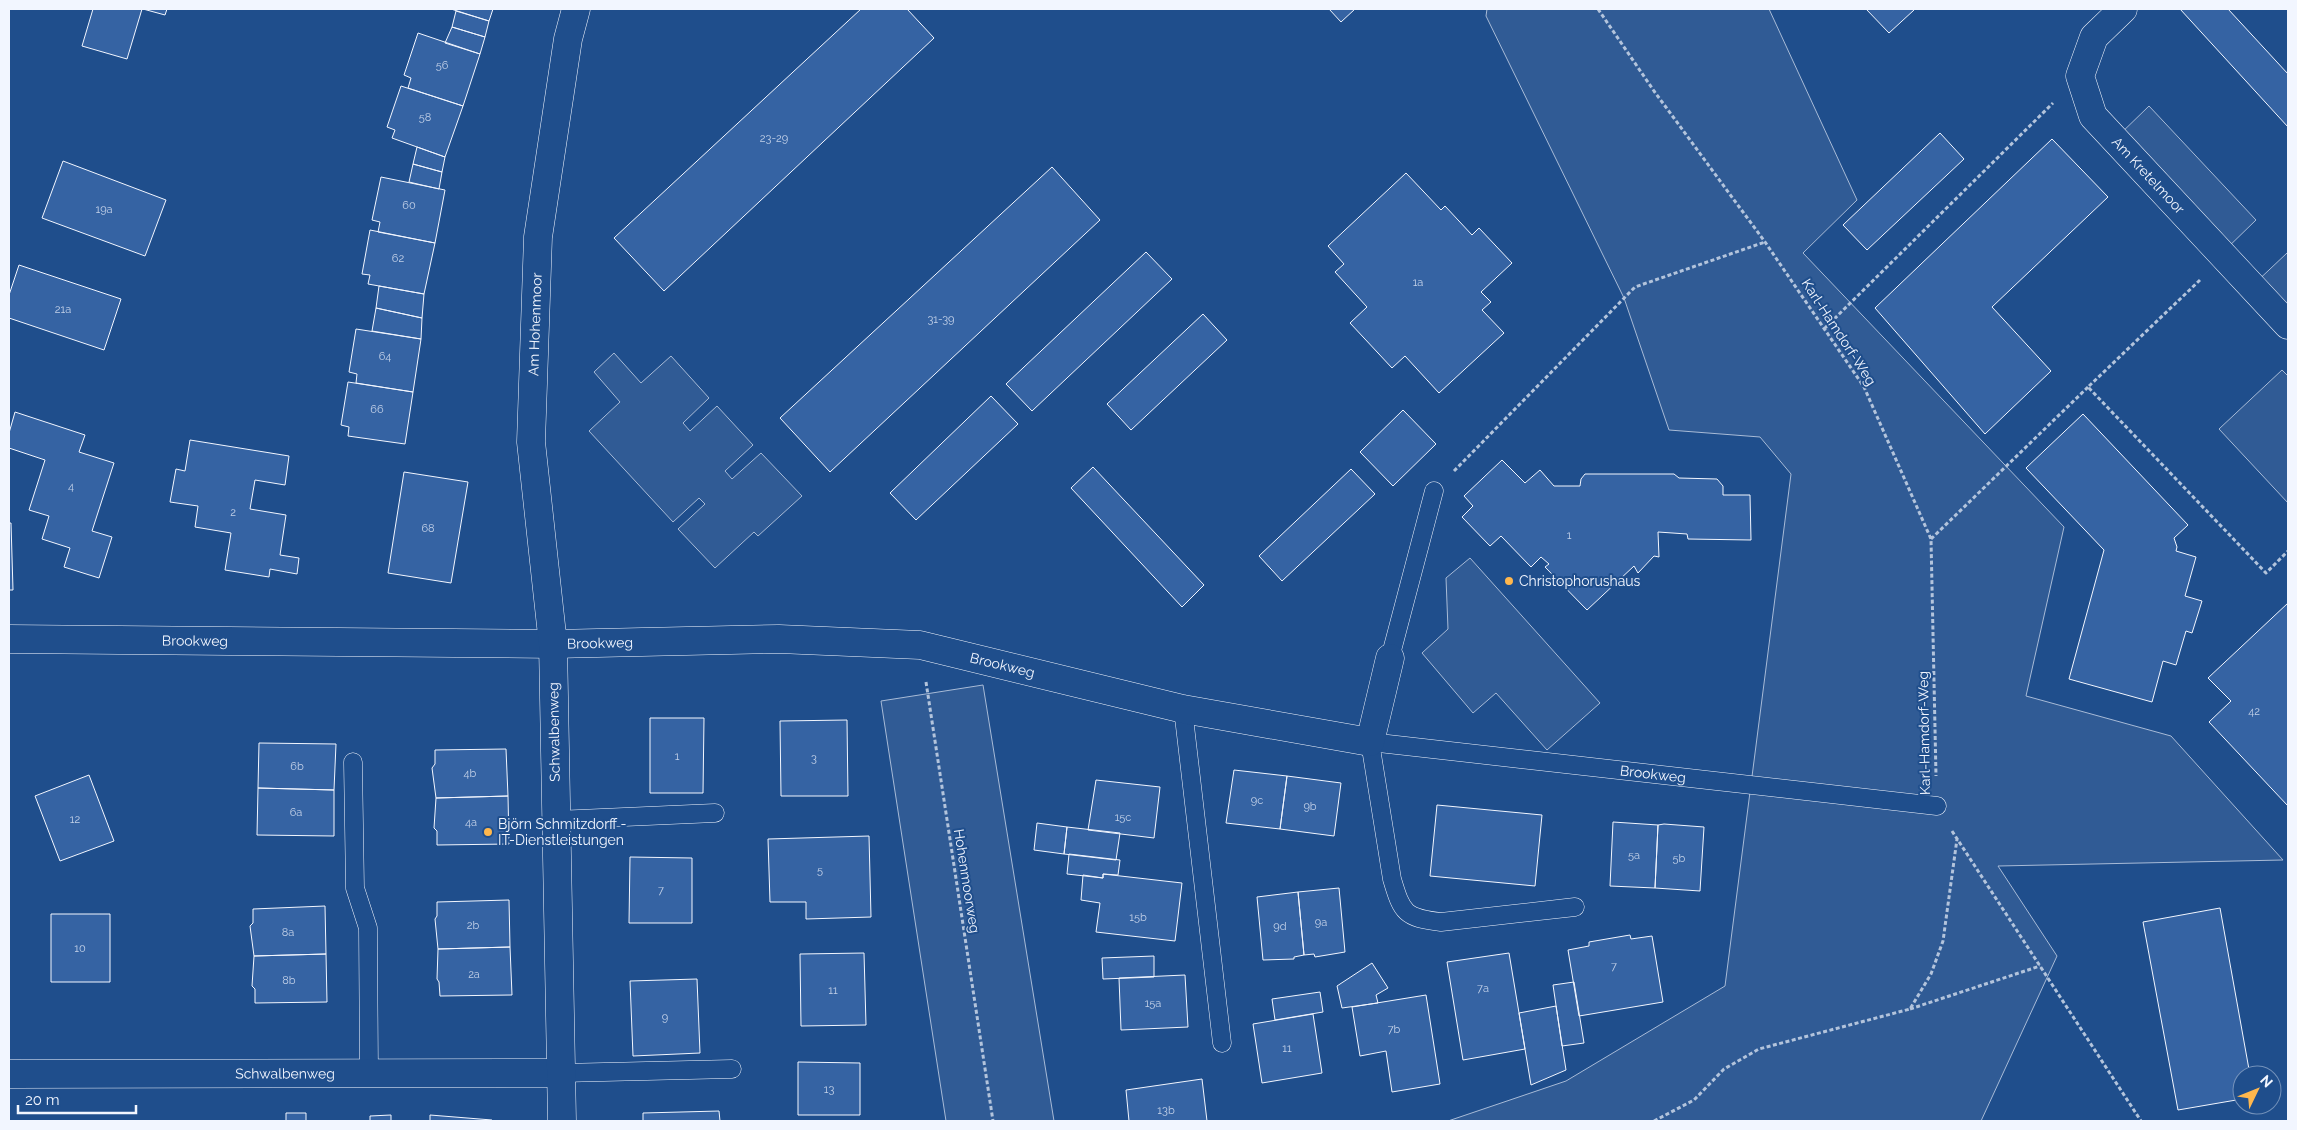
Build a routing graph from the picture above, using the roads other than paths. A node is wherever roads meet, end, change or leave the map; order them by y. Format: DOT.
graph roads {
  1 [pos="576,9"];
  2 [pos="2123,9"];
  3 [pos="2288,325"];
  4 [pos="1434,491"];
  5 [pos="9,639"];
  6 [pos="553,644"];
  7 [pos="1390,658"];
  8 [pos="1183,709"];
  9 [pos="1370,742"];
  10 [pos="353,762"];
  11 [pos="1937,806"];
  12 [pos="715,813"];
  13 [pos="556,820"];
  14 [pos="1575,907"];
  15 [pos="1222,1043"];
  16 [pos="732,1069"];
  17 [pos="369,1073"];
  18 [pos="561,1073"];
  19 [pos="9,1074"];
  20 [pos="562,1121"];
  1 -- 6 [label="street, Am Hohenmoor"];
  2 -- 3 [label="street, Am Kretelmoor"];
  4 -- 7 [label="lane"];
  5 -- 6 [label="street, Brookweg"];
  6 -- 8 [label="street, Brookweg"];
  6 -- 13 [label="street, Schwalbenweg"];
  7 -- 9 [label="street"];
  8 -- 9 [label="street, Brookweg"];
  8 -- 15 [label="lane"];
  9 -- 11 [label="lane, Brookweg"];
  9 -- 14 [label="lane"];
  10 -- 17 [label="lane"];
  12 -- 13 [label="lane"];
  13 -- 18 [label="street, Schwalbenweg"];
  16 -- 18 [label="lane, Schwalbenweg"];
  17 -- 18 [label="street, Schwalbenweg"];
  17 -- 19 [label="street, Schwalbenweg"];
  18 -- 20 [label="street, Schwalbenweg"];
}
